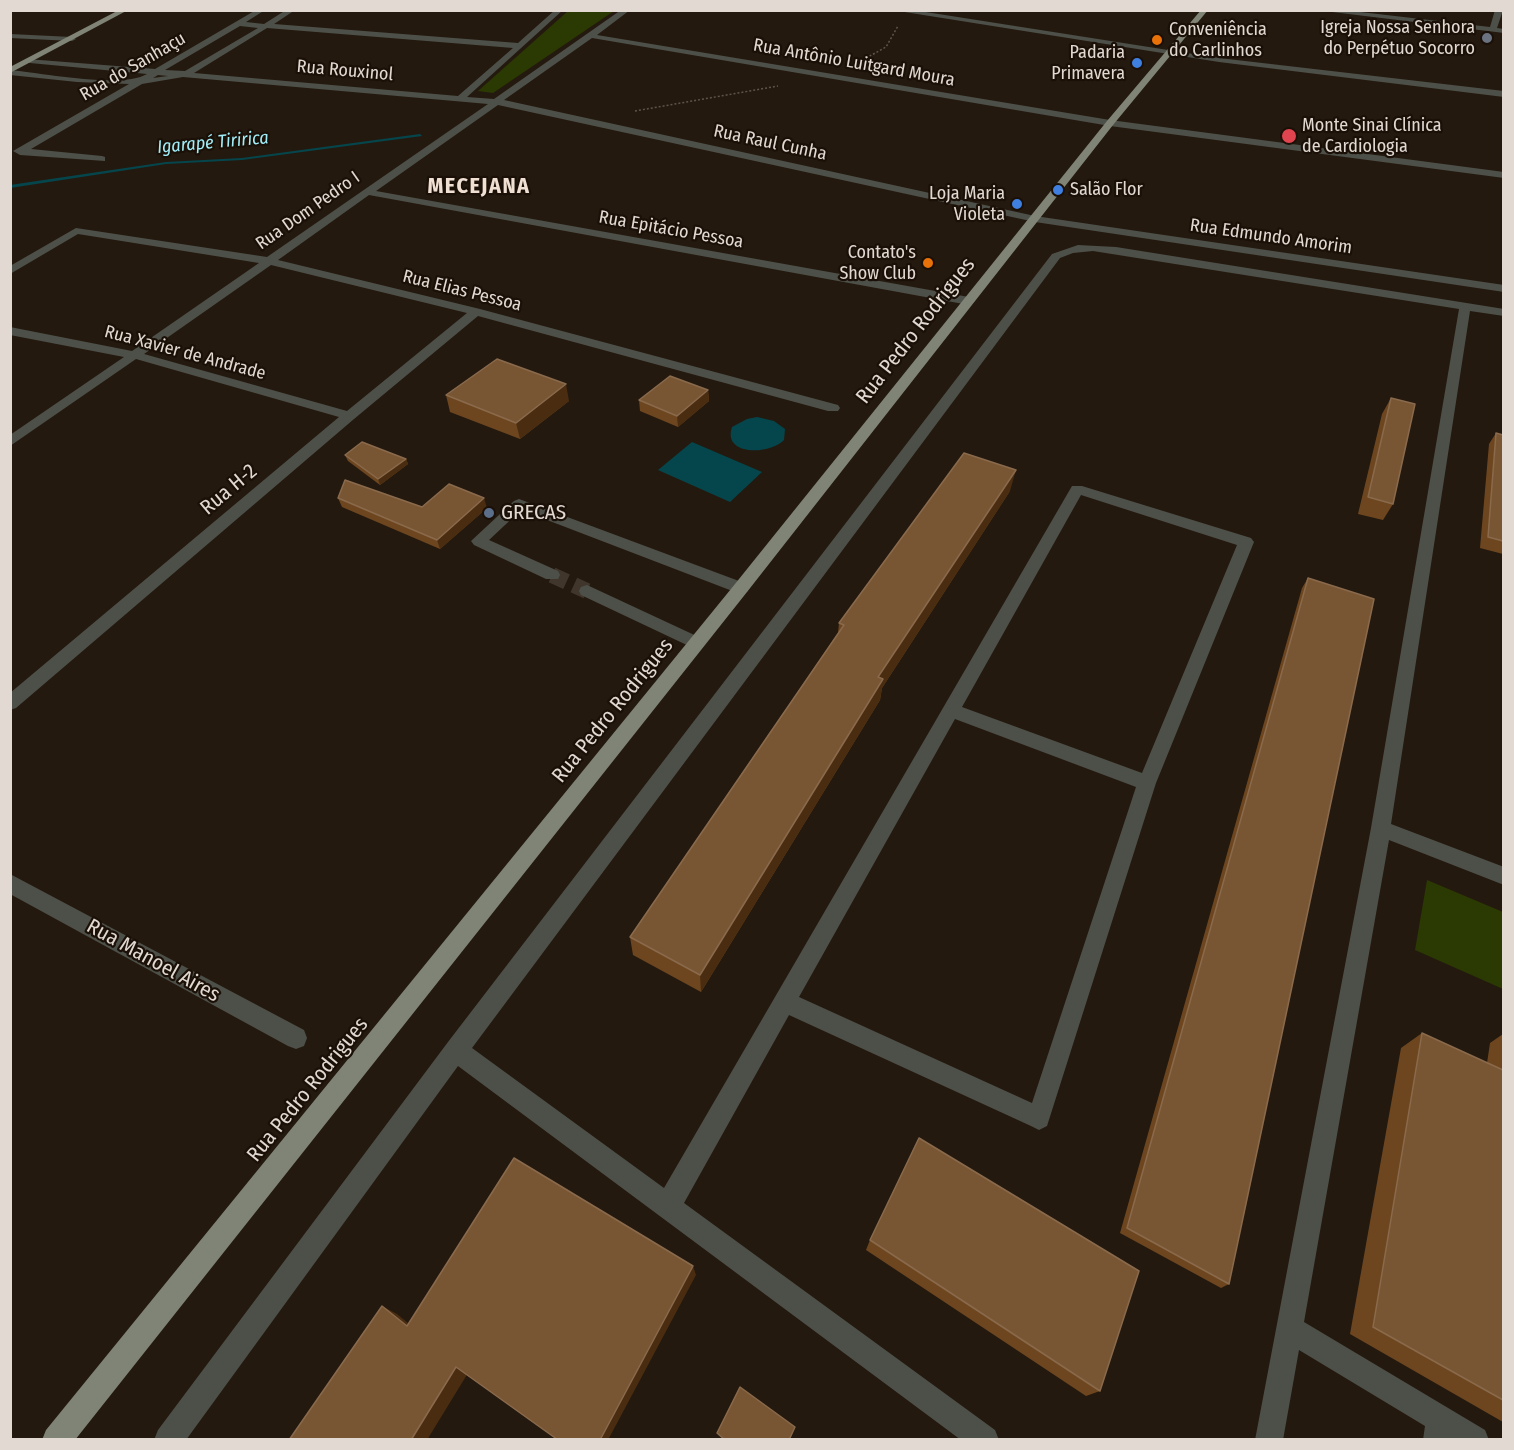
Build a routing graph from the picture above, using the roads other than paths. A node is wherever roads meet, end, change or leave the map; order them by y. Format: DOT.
graph roads {
  1 [pos="125,10"];
  2 [pos="262,10"];
  3 [pos="292,10"];
  4 [pos="560,10"];
  5 [pos="627,10"];
  6 [pos="895,10"];
  7 [pos="1205,10"];
  8 [pos="1319,10"];
  9 [pos="1499,10"];
  10 [pos="240,24"];
  11 [pos="266,26"];
  12 [pos="1493,30"];
  13 [pos="1503,31"];
  14 [pos="10,36"];
  15 [pos="592,36"];
  16 [pos="72,39"];
  17 [pos="521,46"];
  18 [pos="1170,52"];
  19 [pos="30,61"];
  20 [pos="158,71"];
  21 [pos="10,72"];
  22 [pos="188,73"];
  23 [pos="137,83"];
  24 [pos="1503,94"];
  25 [pos="462,97"];
  26 [pos="499,102"];
  27 [pos="1110,123"];
  28 [pos="16,151"];
  29 [pos="102,159"];
  30 [pos="1503,175"];
  31 [pos="367,192"];
  32 [pos="1035,219"];
  33 [pos="270,261"];
  34 [pos="10,272"];
  35 [pos="1503,289"];
  36 [pos="969,301"];
  37 [pos="1465,306"];
  38 [pos="476,312"];
  39 [pos="1503,313"];
  40 [pos="10,330"];
  41 [pos="134,356"];
  42 [pos="833,408"];
  43 [pos="349,416"];
  44 [pos="10,442"];
  45 [pos="552,575"];
  46 [pos="741,588"];
  47 [pos="586,591"];
  48 [pos="697,643"];
  49 [pos="10,703"];
  50 [pos="951,710"];
  51 [pos="1147,783"];
  52 [pos="1381,828"];
  53 [pos="1503,876"];
  54 [pos="10,883"];
  55 [pos="785,1002"];
  56 [pos="296,1038"];
  57 [pos="456,1050"];
  58 [pos="668,1206"];
  59 [pos="1289,1328"];
  60 [pos="1439,1429"];
  61 [pos="56,1440"];
  62 [pos="168,1440"];
  63 [pos="985,1440"];
  64 [pos="1269,1440"];
  65 [pos="1476,1440"];
  1 -- 16 [label="main road"];
  2 -- 10 [label="street, Rua do Sanhaçu"];
  3 -- 11 [label="street, Rua do Sanhaçu"];
  4 -- 17 [label="street"];
  5 -- 15 [label="street, Rua Dom Pedro I"];
  6 -- 18 [label="street"];
  7 -- 18 [label="main road, Rua Pedro Rodrigues"];
  8 -- 12 [label="street"];
  9 -- 12 [label="street"];
  10 -- 11 [label="street"];
  10 -- 20 [label="street, Rua do Sanhaçu"];
  11 -- 17 [label="street"];
  11 -- 22 [label="street, Rua do Sanhaçu"];
  12 -- 13 [label="street"];
  14 -- 16 [label="street"];
  15 -- 26 [label="street, Rua Dom Pedro I"];
  15 -- 27 [label="street, Rua Antônio Luitgard Moura"];
  16 -- 19 [label="main road"];
  17 -- 25 [label="street"];
  18 -- 24 [label="street"];
  18 -- 27 [label="main road, Rua Pedro Rodrigues"];
  19 -- 20 [label="street, Rua Rouxinol"];
  19 -- 21 [label="main road"];
  20 -- 22 [label="street, Rua Rouxinol"];
  20 -- 23 [label="street, Rua do Sanhaçu"];
  21 -- 23 [label="street, Rua Rouxinol"];
  22 -- 23 [label="street, Rua Rouxinol"];
  22 -- 25 [label="street, Rua Rouxinol"];
  23 -- 28 [label="street, Rua do Sanhaçu"];
  25 -- 26 [label="street, Rua Rouxinol"];
  26 -- 31 [label="street, Rua Dom Pedro I"];
  26 -- 32 [label="street, Rua Raul Cunha"];
  27 -- 30 [label="street, Rua Antônio Luitgard Moura"];
  27 -- 32 [label="main road, Rua Pedro Rodrigues"];
  28 -- 29 [label="street"];
  31 -- 33 [label="street, Rua Dom Pedro I"];
  31 -- 36 [label="street, Rua Epitácio Pessoa"];
  32 -- 35 [label="street, Rua Edmundo Amorim"];
  32 -- 36 [label="main road, Rua Pedro Rodrigues"];
  33 -- 34 [label="street, Rua Elias Pessoa"];
  33 -- 38 [label="street, Rua Elias Pessoa"];
  33 -- 41 [label="street, Rua Dom Pedro I"];
  36 -- 46 [label="main road, Rua Pedro Rodrigues"];
  37 -- 39 [label="street"];
  37 -- 52 [label="street"];
  37 -- 57 [label="street"];
  38 -- 42 [label="street, Rua Elias Pessoa"];
  38 -- 43 [label="street, Rua H-2"];
  40 -- 41 [label="street, Rua Xavier de Andrade"];
  41 -- 43 [label="street, Rua Xavier de Andrade"];
  41 -- 44 [label="street, Rua Dom Pedro I"];
  43 -- 49 [label="street, Rua H-2"];
  45 -- 46 [label="street"];
  46 -- 48 [label="main road, Rua Pedro Rodrigues"];
  47 -- 48 [label="street"];
  48 -- 61 [label="main road, Rua Pedro Rodrigues"];
  50 -- 51 [label="street"];
  50 -- 51 [label="street"];
  50 -- 55 [label="street"];
  51 -- 55 [label="street"];
  52 -- 53 [label="street"];
  52 -- 59 [label="street"];
  54 -- 56 [label="street, Rua Manoel Aires"];
  55 -- 58 [label="street"];
  57 -- 58 [label="street"];
  57 -- 62 [label="street"];
  58 -- 63 [label="street"];
  59 -- 60 [label="street"];
  59 -- 64 [label="street"];
  60 -- 65 [label="street"];
}
